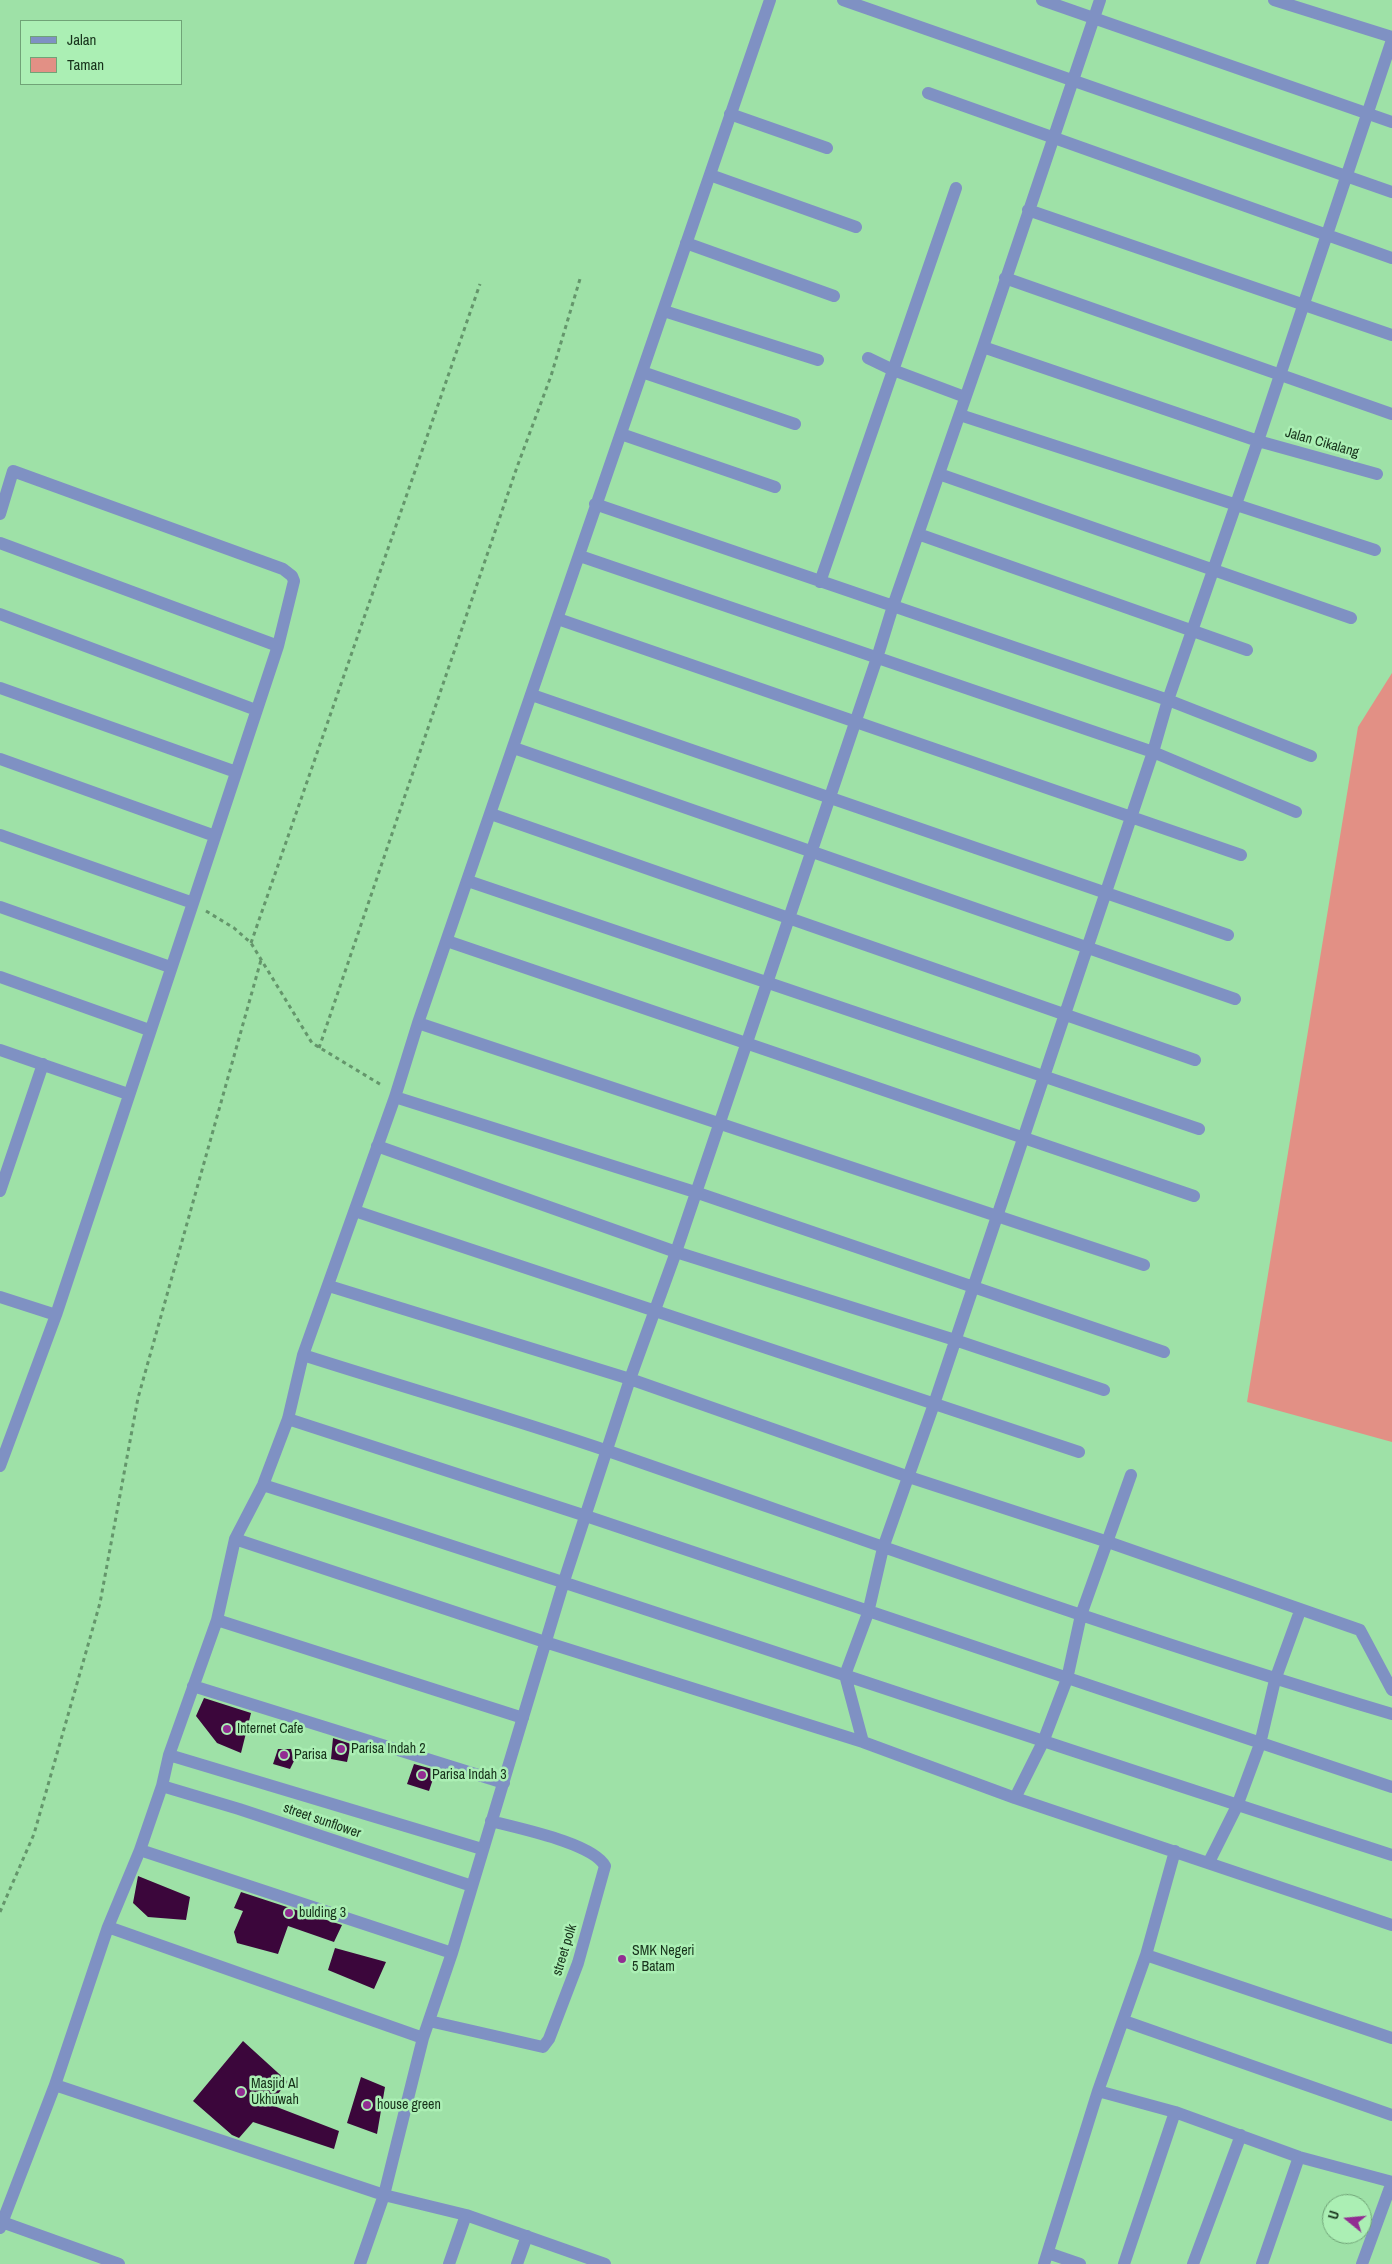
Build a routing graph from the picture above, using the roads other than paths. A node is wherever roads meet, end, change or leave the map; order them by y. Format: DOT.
graph roads {
  1 [pos="770,0"];
  2 [pos="843,0"];
  3 [pos="1042,0"];
  4 [pos="1100,0"];
  5 [pos="1274,0"];
  6 [pos="1094,18"];
  7 [pos="1392,38"];
  8 [pos="1073,80"];
  9 [pos="928,93"];
  10 [pos="730,114"];
  11 [pos="1368,114"];
  12 [pos="1392,122"];
  13 [pos="1053,138"];
  14 [pos="827,148"];
  15 [pos="710,175"];
  16 [pos="1346,176"];
  17 [pos="956,188"];
  18 [pos="1392,192"];
  19 [pos="1028,210"];
  20 [pos="856,227"];
  21 [pos="1327,234"];
  22 [pos="686,243"];
  23 [pos="1392,258"];
  24 [pos="1006,278"];
  25 [pos="834,296"];
  26 [pos="1302,306"];
  27 [pos="664,311"];
  28 [pos="1392,335"];
  29 [pos="983,347"];
  30 [pos="868,358"];
  31 [pos="818,360"];
  32 [pos="893,370"];
  33 [pos="642,372"];
  34 [pos="1280,374"];
  35 [pos="966,397"];
  36 [pos="1392,414"];
  37 [pos="960,415"];
  38 [pos="794,424"];
  39 [pos="621,434"];
  40 [pos="1258,441"];
  41 [pos="939,474"];
  42 [pos="1377,474"];
  43 [pos="775,487"];
  44 [pos="595,504"];
  45 [pos="1236,506"];
  46 [pos="0,514"];
  47 [pos="918,534"];
  48 [pos="0,544"];
  49 [pos="1375,550"];
  50 [pos="580,556"];
  51 [pos="1214,570"];
  52 [pos="820,582"];
  53 [pos="893,606"];
  54 [pos="0,614"];
  55 [pos="1351,618"];
  56 [pos="558,619"];
  57 [pos="1192,631"];
  58 [pos="278,646"];
  59 [pos="1248,650"];
  60 [pos="877,658"];
  61 [pos="0,688"];
  62 [pos="532,695"];
  63 [pos="1168,700"];
  64 [pos="256,710"];
  65 [pos="856,722"];
  66 [pos="514,748"];
  67 [pos="1153,752"];
  68 [pos="1311,756"];
  69 [pos="0,759"];
  70 [pos="236,772"];
  71 [pos="830,798"];
  72 [pos="1296,812"];
  73 [pos="491,814"];
  74 [pos="1131,817"];
  75 [pos="0,835"];
  76 [pos="215,836"];
  77 [pos="812,852"];
  78 [pos="1241,855"];
  79 [pos="468,881"];
  80 [pos="1106,893"];
  81 [pos="193,903"];
  82 [pos="0,907"];
  83 [pos="789,919"];
  84 [pos="1228,935"];
  85 [pos="447,941"];
  86 [pos="1087,947"];
  87 [pos="170,968"];
  88 [pos="0,977"];
  89 [pos="767,983"];
  90 [pos="1235,999"];
  91 [pos="1064,1015"];
  92 [pos="418,1024"];
  93 [pos="149,1030"];
  94 [pos="747,1044"];
  95 [pos="0,1050"];
  96 [pos="1195,1060"];
  97 [pos="43,1064"];
  98 [pos="1044,1077"];
  99 [pos="128,1094"];
  100 [pos="395,1097"];
  101 [pos="718,1124"];
  102 [pos="1199,1130"];
  103 [pos="1023,1138"];
  104 [pos="377,1146"];
  105 [pos="0,1191"];
  106 [pos="695,1192"];
  107 [pos="1194,1196"];
  108 [pos="355,1211"];
  109 [pos="996,1216"];
  110 [pos="676,1252"];
  111 [pos="1144,1265"];
  112 [pos="329,1286"];
  113 [pos="973,1286"];
  114 [pos="0,1296"];
  115 [pos="653,1311"];
  116 [pos="56,1314"];
  117 [pos="955,1340"];
  118 [pos="1164,1352"];
  119 [pos="303,1355"];
  120 [pos="630,1379"];
  121 [pos="1104,1390"];
  122 [pos="934,1404"];
  123 [pos="288,1419"];
  124 [pos="608,1451"];
  125 [pos="1079,1452"];
  126 [pos="0,1466"];
  127 [pos="1131,1475"];
  128 [pos="908,1477"];
  129 [pos="263,1485"];
  130 [pos="586,1516"];
  131 [pos="236,1539"];
  132 [pos="1108,1542"];
  133 [pos="883,1548"];
  134 [pos="564,1581"];
  135 [pos="1300,1610"];
  136 [pos="868,1613"];
  137 [pos="1081,1615"];
  138 [pos="217,1620"];
  139 [pos="545,1642"];
  140 [pos="845,1675"];
  141 [pos="1067,1679"];
  142 [pos="1275,1680"];
  143 [pos="193,1686"];
  144 [pos="1392,1690"];
  145 [pos="1392,1714"];
  146 [pos="523,1718"];
  147 [pos="863,1742"];
  148 [pos="1043,1742"];
  149 [pos="1260,1744"];
  150 [pos="169,1755"];
  151 [pos="504,1783"];
  152 [pos="162,1786"];
  153 [pos="1392,1787"];
  154 [pos="1015,1798"];
  155 [pos="1237,1806"];
  156 [pos="491,1821"];
  157 [pos="482,1849"];
  158 [pos="140,1850"];
  159 [pos="1175,1851"];
  160 [pos="1392,1855"];
  161 [pos="1209,1862"];
  162 [pos="472,1886"];
  163 [pos="1392,1924"];
  164 [pos="108,1927"];
  165 [pos="452,1953"];
  166 [pos="1146,1955"];
  167 [pos="429,2021"];
  168 [pos="1124,2021"];
  169 [pos="423,2038"];
  170 [pos="1392,2038"];
  171 [pos="55,2085"];
  172 [pos="1098,2091"];
  173 [pos="1176,2112"];
  174 [pos="1392,2115"];
  175 [pos="1241,2135"];
  176 [pos="1299,2158"];
  177 [pos="1392,2182"];
  178 [pos="384,2195"];
  179 [pos="1388,2202"];
  180 [pos="466,2215"];
  181 [pos="1,2225"];
  182 [pos="527,2236"];
  183 [pos="1046,2258"];
  184 [pos="598,2263"];
  185 [pos="119,2264"];
  186 [pos="360,2264"];
  187 [pos="449,2264"];
  188 [pos="518,2264"];
  189 [pos="1080,2264"];
  190 [pos="1124,2264"];
  191 [pos="1193,2264"];
  192 [pos="1262,2264"];
  193 [pos="1362,2264"];
  1 -- 10 [label="street"];
  2 -- 8 [label="street"];
  3 -- 6 [label="street"];
  4 -- 6 [label="street"];
  5 -- 7 [label="street"];
  6 -- 8 [label="street"];
  6 -- 11 [label="street"];
  7 -- 11 [label="street"];
  8 -- 13 [label="street"];
  8 -- 16 [label="street"];
  9 -- 13 [label="street"];
  10 -- 14 [label="street"];
  10 -- 15 [label="street"];
  11 -- 12 [label="street"];
  11 -- 16 [label="street"];
  13 -- 19 [label="street"];
  13 -- 21 [label="street"];
  15 -- 20 [label="street"];
  15 -- 22 [label="street"];
  16 -- 18 [label="street"];
  16 -- 21 [label="street"];
  17 -- 32 [label="street"];
  19 -- 24 [label="street"];
  19 -- 26 [label="street"];
  21 -- 23 [label="street"];
  21 -- 26 [label="street"];
  22 -- 25 [label="street"];
  22 -- 27 [label="street"];
  24 -- 29 [label="street"];
  24 -- 34 [label="street"];
  26 -- 28 [label="street"];
  26 -- 34 [label="street"];
  27 -- 31 [label="street"];
  27 -- 33 [label="street"];
  29 -- 35 [label="street"];
  29 -- 40 [label="street, Jalan Cikalang"];
  30 -- 32 [label="street"];
  32 -- 35 [label="street"];
  32 -- 52 [label="street"];
  33 -- 38 [label="street"];
  33 -- 39 [label="street"];
  34 -- 36 [label="street"];
  34 -- 40 [label="street"];
  35 -- 37 [label="street"];
  37 -- 41 [label="street"];
  37 -- 45 [label="street"];
  39 -- 43 [label="street"];
  39 -- 44 [label="street"];
  40 -- 42 [label="street, Jalan Cikalang"];
  40 -- 45 [label="street"];
  41 -- 47 [label="street"];
  41 -- 51 [label="street"];
  44 -- 50 [label="street"];
  44 -- 52 [label="street"];
  45 -- 49 [label="street"];
  45 -- 51 [label="street"];
  46 -- 58 [label="street"];
  47 -- 53 [label="street"];
  47 -- 57 [label="street"];
  48 -- 58 [label="street"];
  50 -- 56 [label="street"];
  50 -- 60 [label="street"];
  51 -- 55 [label="street"];
  51 -- 57 [label="street"];
  52 -- 53 [label="street"];
  53 -- 60 [label="street"];
  53 -- 63 [label="street"];
  54 -- 64 [label="street"];
  56 -- 62 [label="street"];
  56 -- 65 [label="street"];
  57 -- 59 [label="street"];
  57 -- 63 [label="street"];
  58 -- 64 [label="street"];
  60 -- 65 [label="street"];
  60 -- 67 [label="street"];
  61 -- 70 [label="street"];
  62 -- 66 [label="street"];
  62 -- 71 [label="street"];
  63 -- 67 [label="street"];
  63 -- 68 [label="street"];
  64 -- 70 [label="street"];
  65 -- 71 [label="street"];
  65 -- 74 [label="street"];
  66 -- 73 [label="street"];
  66 -- 77 [label="street"];
  67 -- 72 [label="street"];
  67 -- 74 [label="street"];
  69 -- 76 [label="street"];
  70 -- 76 [label="street"];
  71 -- 77 [label="street"];
  71 -- 80 [label="street"];
  73 -- 79 [label="street"];
  73 -- 83 [label="street"];
  74 -- 78 [label="street"];
  74 -- 80 [label="street"];
  75 -- 81 [label="street"];
  76 -- 81 [label="street"];
  77 -- 83 [label="street"];
  77 -- 86 [label="street"];
  79 -- 85 [label="street"];
  79 -- 89 [label="street"];
  80 -- 84 [label="street"];
  80 -- 86 [label="street"];
  81 -- 87 [label="street"];
  82 -- 87 [label="street"];
  83 -- 89 [label="street"];
  83 -- 91 [label="street"];
  85 -- 92 [label="street"];
  85 -- 94 [label="street"];
  86 -- 90 [label="street"];
  86 -- 91 [label="street"];
  87 -- 93 [label="street"];
  88 -- 93 [label="street"];
  89 -- 94 [label="street"];
  89 -- 98 [label="street"];
  91 -- 96 [label="street"];
  91 -- 98 [label="street"];
  92 -- 100 [label="street"];
  92 -- 101 [label="street"];
  93 -- 99 [label="street"];
  94 -- 101 [label="street"];
  94 -- 103 [label="street"];
  95 -- 97 [label="street"];
  97 -- 99 [label="street"];
  97 -- 105 [label="street"];
  98 -- 102 [label="street"];
  98 -- 103 [label="street"];
  99 -- 116 [label="street"];
  100 -- 104 [label="street"];
  100 -- 106 [label="street"];
  101 -- 106 [label="street"];
  101 -- 109 [label="street"];
  103 -- 107 [label="street"];
  103 -- 109 [label="street"];
  104 -- 108 [label="street"];
  104 -- 110 [label="street"];
  106 -- 110 [label="street"];
  106 -- 113 [label="street"];
  108 -- 112 [label="street"];
  108 -- 115 [label="street"];
  109 -- 111 [label="street"];
  109 -- 113 [label="street"];
  110 -- 115 [label="street"];
  110 -- 117 [label="street"];
  112 -- 119 [label="street"];
  112 -- 120 [label="street"];
  113 -- 117 [label="street"];
  113 -- 118 [label="street"];
  114 -- 116 [label="street"];
  115 -- 120 [label="street"];
  115 -- 122 [label="street"];
  116 -- 126 [label="street"];
  117 -- 121 [label="street"];
  117 -- 122 [label="street"];
  119 -- 123 [label="street"];
  119 -- 124 [label="street"];
  120 -- 124 [label="street"];
  120 -- 128 [label="street"];
  122 -- 125 [label="street"];
  122 -- 128 [label="street"];
  123 -- 129 [label="street"];
  123 -- 130 [label="street"];
  124 -- 130 [label="street"];
  124 -- 133 [label="street"];
  127 -- 132 [label="street"];
  128 -- 132 [label="street"];
  128 -- 133 [label="street"];
  129 -- 131 [label="street"];
  129 -- 134 [label="street"];
  130 -- 134 [label="street"];
  130 -- 136 [label="street"];
  131 -- 138 [label="street"];
  131 -- 139 [label="street"];
  132 -- 135 [label="street"];
  132 -- 137 [label="street"];
  133 -- 136 [label="street"];
  133 -- 137 [label="street"];
  134 -- 139 [label="street"];
  134 -- 140 [label="street"];
  135 -- 142 [label="street"];
  135 -- 144 [label="street"];
  136 -- 140 [label="street"];
  136 -- 141 [label="street"];
  137 -- 141 [label="street"];
  137 -- 142 [label="street"];
  138 -- 143 [label="street"];
  138 -- 146 [label="street"];
  139 -- 146 [label="street"];
  139 -- 147 [label="street"];
  140 -- 147 [label="street"];
  140 -- 148 [label="street"];
  141 -- 148 [label="street"];
  141 -- 149 [label="street"];
  142 -- 145 [label="street"];
  142 -- 149 [label="street"];
  143 -- 150 [label="street"];
  143 -- 151 [label="street"];
  146 -- 151 [label="street"];
  147 -- 154 [label="street"];
  148 -- 154 [label="street"];
  148 -- 155 [label="street"];
  149 -- 153 [label="street"];
  149 -- 155 [label="street"];
  150 -- 152 [label="street"];
  150 -- 157 [label="street"];
  151 -- 156 [label="street"];
  152 -- 158 [label="street"];
  152 -- 162 [label="street, street sunflower"];
  154 -- 159 [label="street"];
  155 -- 160 [label="street"];
  155 -- 161 [label="street"];
  156 -- 157 [label="street"];
  156 -- 167 [label="street, street polk"];
  157 -- 162 [label="street"];
  158 -- 164 [label="street"];
  158 -- 165 [label="street"];
  159 -- 161 [label="street"];
  159 -- 166 [label="street"];
  161 -- 163 [label="street"];
  162 -- 165 [label="street"];
  164 -- 169 [label="street"];
  164 -- 171 [label="street"];
  165 -- 167 [label="street"];
  166 -- 168 [label="street"];
  166 -- 170 [label="street"];
  167 -- 169 [label="street"];
  168 -- 172 [label="street"];
  168 -- 174 [label="street"];
  169 -- 178 [label="street"];
  171 -- 178 [label="street"];
  171 -- 181 [label="street"];
  172 -- 173 [label="street"];
  172 -- 183 [label="street"];
  173 -- 175 [label="street"];
  173 -- 190 [label="street"];
  175 -- 176 [label="street"];
  175 -- 191 [label="street"];
  176 -- 177 [label="street"];
  176 -- 192 [label="street"];
  177 -- 179 [label="street"];
  178 -- 180 [label="street"];
  178 -- 186 [label="street"];
  179 -- 193 [label="street"];
  180 -- 182 [label="street"];
  180 -- 187 [label="street"];
  181 -- 185 [label="street"];
  182 -- 184 [label="street"];
  182 -- 188 [label="street"];
  183 -- 189 [label="street"];
}
